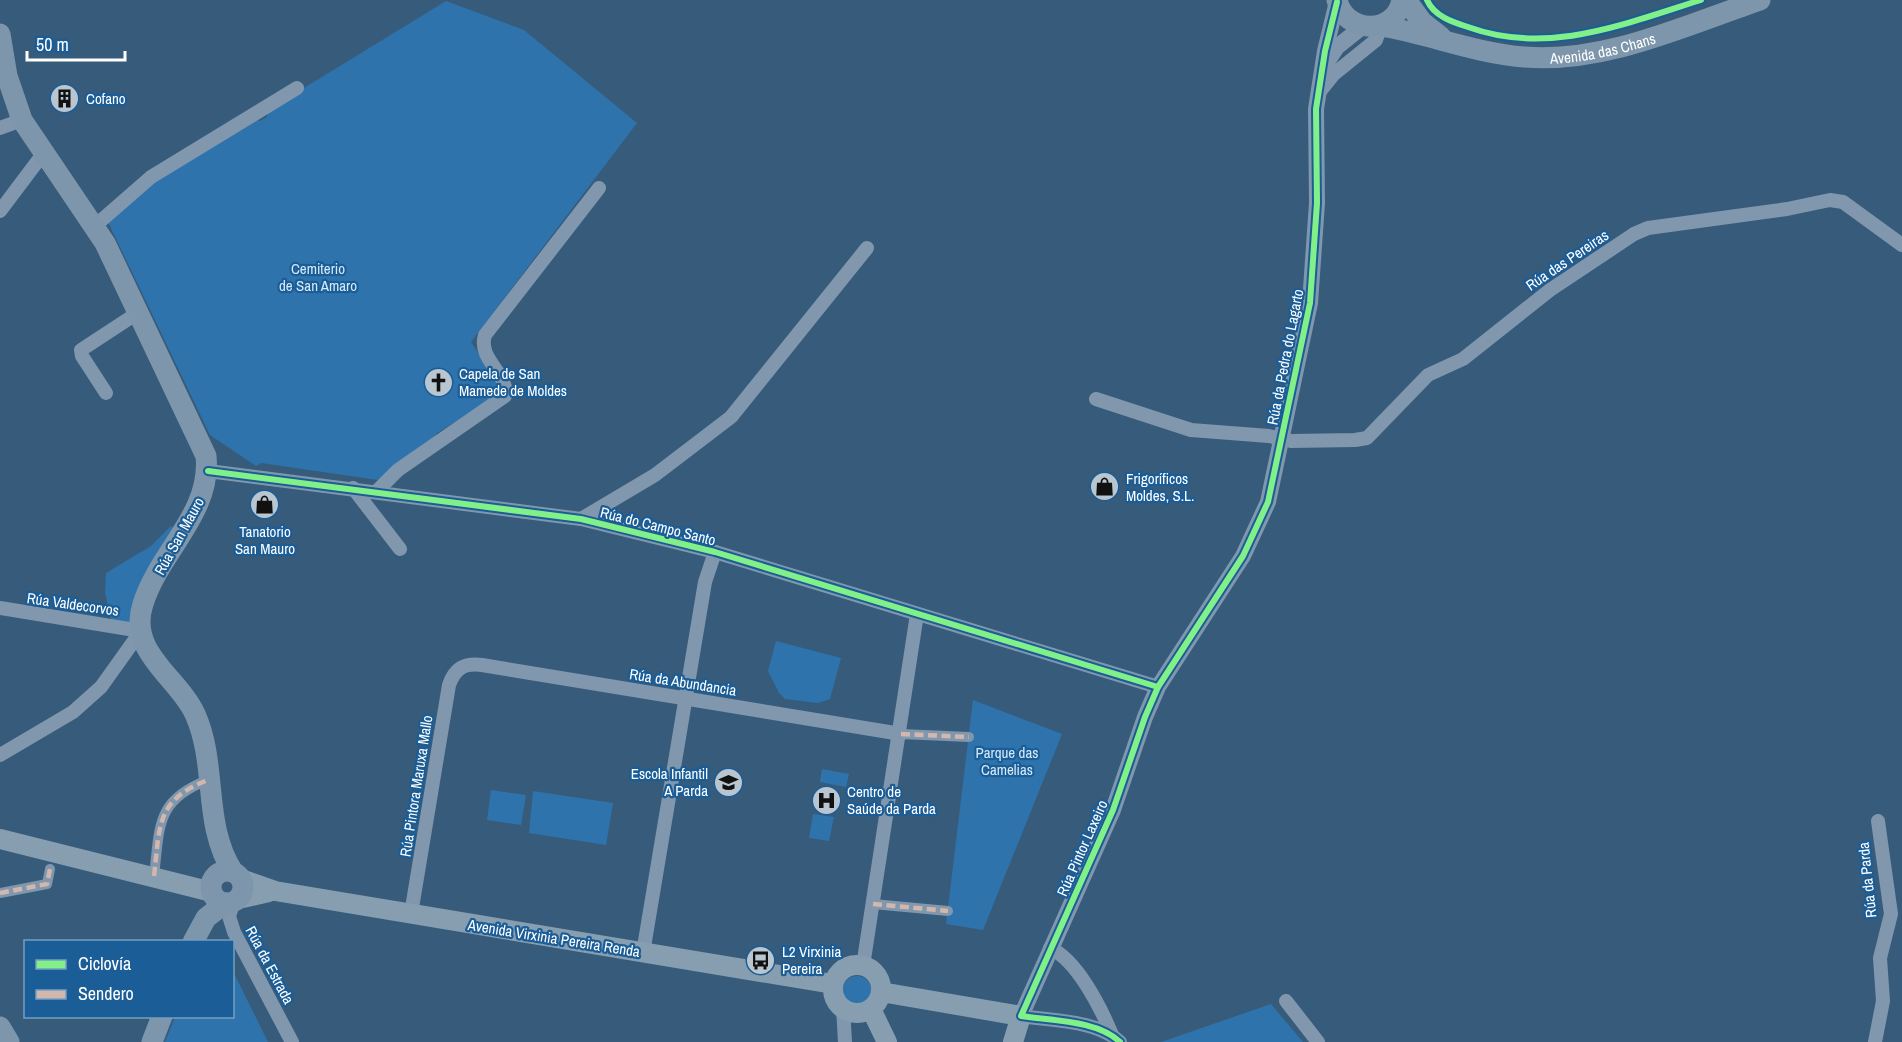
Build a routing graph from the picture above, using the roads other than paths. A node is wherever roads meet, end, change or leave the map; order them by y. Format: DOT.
graph roads {
  1 [pos="1404,0"];
  2 [pos="1760,0"];
  3 [pos="1337,1"];
  4 [pos="1371,26"];
  5 [pos="0,34"];
  6 [pos="1444,39"];
  7 [pos="1322,70"];
  8 [pos="297,88"];
  9 [pos="1318,94"];
  10 [pos="22,120"];
  11 [pos="0,128"];
  12 [pos="43,153"];
  13 [pos="599,188"];
  14 [pos="0,211"];
  15 [pos="96,225"];
  16 [pos="1902,245"];
  17 [pos="867,248"];
  18 [pos="139,312"];
  19 [pos="106,393"];
  20 [pos="1096,399"];
  21 [pos="1281,438"];
  22 [pos="208,471"];
  23 [pos="353,489"];
  24 [pos="377,491"];
  25 [pos="581,519"];
  26 [pos="400,549"];
  27 [pos="715,552"];
  28 [pos="0,608"];
  29 [pos="917,614"];
  30 [pos="141,631"];
  31 [pos="460,667"];
  32 [pos="1158,687"];
  33 [pos="687,699"];
  34 [pos="901,734"];
  35 [pos="969,737"];
  36 [pos="0,755"];
  37 [pos="208,780"];
  38 [pos="1878,821"];
  39 [pos="0,839"];
  40 [pos="50,869"];
  41 [pos="154,876"];
  42 [pos="225,889"];
  43 [pos="0,893"];
  44 [pos="873,904"];
  45 [pos="948,911"];
  46 [pos="411,914"];
  47 [pos="196,935"];
  48 [pos="1050,948"];
  49 [pos="643,953"];
  50 [pos="863,966"];
  51 [pos="833,984"];
  52 [pos="876,1000"];
  53 [pos="1286,1001"];
  54 [pos="843,1008"];
  55 [pos="1021,1016"];
  56 [pos="162,1018"];
  57 [pos="0,1027"];
  58 [pos="1116,1038"];
  59 [pos="9,1042"];
  60 [pos="152,1042"];
  61 [pos="292,1042"];
  62 [pos="845,1042"];
  63 [pos="887,1042"];
  64 [pos="1013,1042"];
  65 [pos="1317,1042"];
  66 [pos="1875,1042"];
  1 -- 4 [label="main road, Avenida das Chans"];
  1 -- 6 [label="main road, Avenida das Chans"];
  2 -- 6 [label="main road, Avenida das Chans"];
  3 -- 4 [label="main road, Avenida das Chans"];
  3 -- 7 [label="street, Rúa da Pedra do Lagarto"];
  4 -- 6 [label="main road, Avenida das Chans"];
  4 -- 7 [label="street, Rúa da Pedra do Lagarto"];
  4 -- 9 [label="street"];
  5 -- 10 [label="main road, Rúa San Mauro"];
  7 -- 9 [label="street, Rúa da Pedra do Lagarto"];
  8 -- 15 [label="street"];
  9 -- 21 [label="street, Rúa da Pedra do Lagarto"];
  10 -- 11 [label="street"];
  10 -- 12 [label="main road, Rúa San Mauro"];
  12 -- 14 [label="street"];
  12 -- 15 [label="main road, Rúa San Mauro"];
  13 -- 24 [label="street"];
  15 -- 18 [label="main road, Rúa San Mauro"];
  16 -- 21 [label="street, Rúa das Pereiras"];
  17 -- 25 [label="street"];
  18 -- 19 [label="street"];
  18 -- 22 [label="main road, Rúa San Mauro"];
  20 -- 21 [label="street, Rúa das Pereiras"];
  21 -- 32 [label="street, Rúa da Pedra do Lagarto"];
  22 -- 23 [label="street, Rúa do Campo Santo"];
  22 -- 30 [label="main road, Rúa San Mauro"];
  23 -- 24 [label="street, Rúa do Campo Santo"];
  23 -- 26 [label="street"];
  24 -- 25 [label="street, Rúa do Campo Santo"];
  25 -- 27 [label="street, Rúa do Campo Santo"];
  27 -- 29 [label="street, Rúa do Campo Santo"];
  27 -- 33 [label="street"];
  28 -- 30 [label="street, Rúa Valdecorvos"];
  29 -- 32 [label="street, Rúa do Campo Santo"];
  29 -- 34 [label="street"];
  30 -- 36 [label="street"];
  30 -- 37 [label="main road"];
  31 -- 33 [label="street, Rúa da Abundancia"];
  31 -- 46 [label="street, Rúa Pintora Maruxa Mallo"];
  32 -- 48 [label="street, Rúa Pintor Laxeiro"];
  33 -- 34 [label="street, Rúa da Abundancia"];
  33 -- 49 [label="street"];
  34 -- 35 [label="street"];
  34 -- 44 [label="street"];
  37 -- 41 [label="street"];
  37 -- 42 [label="main road"];
  38 -- 66 [label="street, Rúa da Parda"];
  39 -- 41 [label="main road, Avenida Virxinia Pereira Renda"];
  40 -- 43 [label="street"];
  41 -- 42 [label="main road, Avenida Virxinia Pereira Renda"];
  42 -- 46 [label="main road, Avenida Virxinia Pereira Renda"];
  42 -- 47 [label="main road"];
  42 -- 61 [label="street, Rúa da Estrada"];
  44 -- 45 [label="street"];
  44 -- 50 [label="street"];
  46 -- 49 [label="main road, Avenida Virxinia Pereira Renda"];
  48 -- 55 [label="street, Rúa Pintor Laxeiro"];
  48 -- 58 [label="street"];
  49 -- 51 [label="main road, Avenida Virxinia Pereira Renda"];
  50 -- 51 [label="main road"];
  50 -- 52 [label="main road"];
  51 -- 54 [label="main road"];
  52 -- 54 [label="main road"];
  52 -- 55 [label="main road"];
  52 -- 63 [label="main road"];
  53 -- 65 [label="street"];
  54 -- 62 [label="street"];
  55 -- 58 [label="street"];
  55 -- 64 [label="main road, Rúa Pintor Laxeiro"];
  56 -- 60 [label="main road"];
  57 -- 59 [label="main road"];
}
